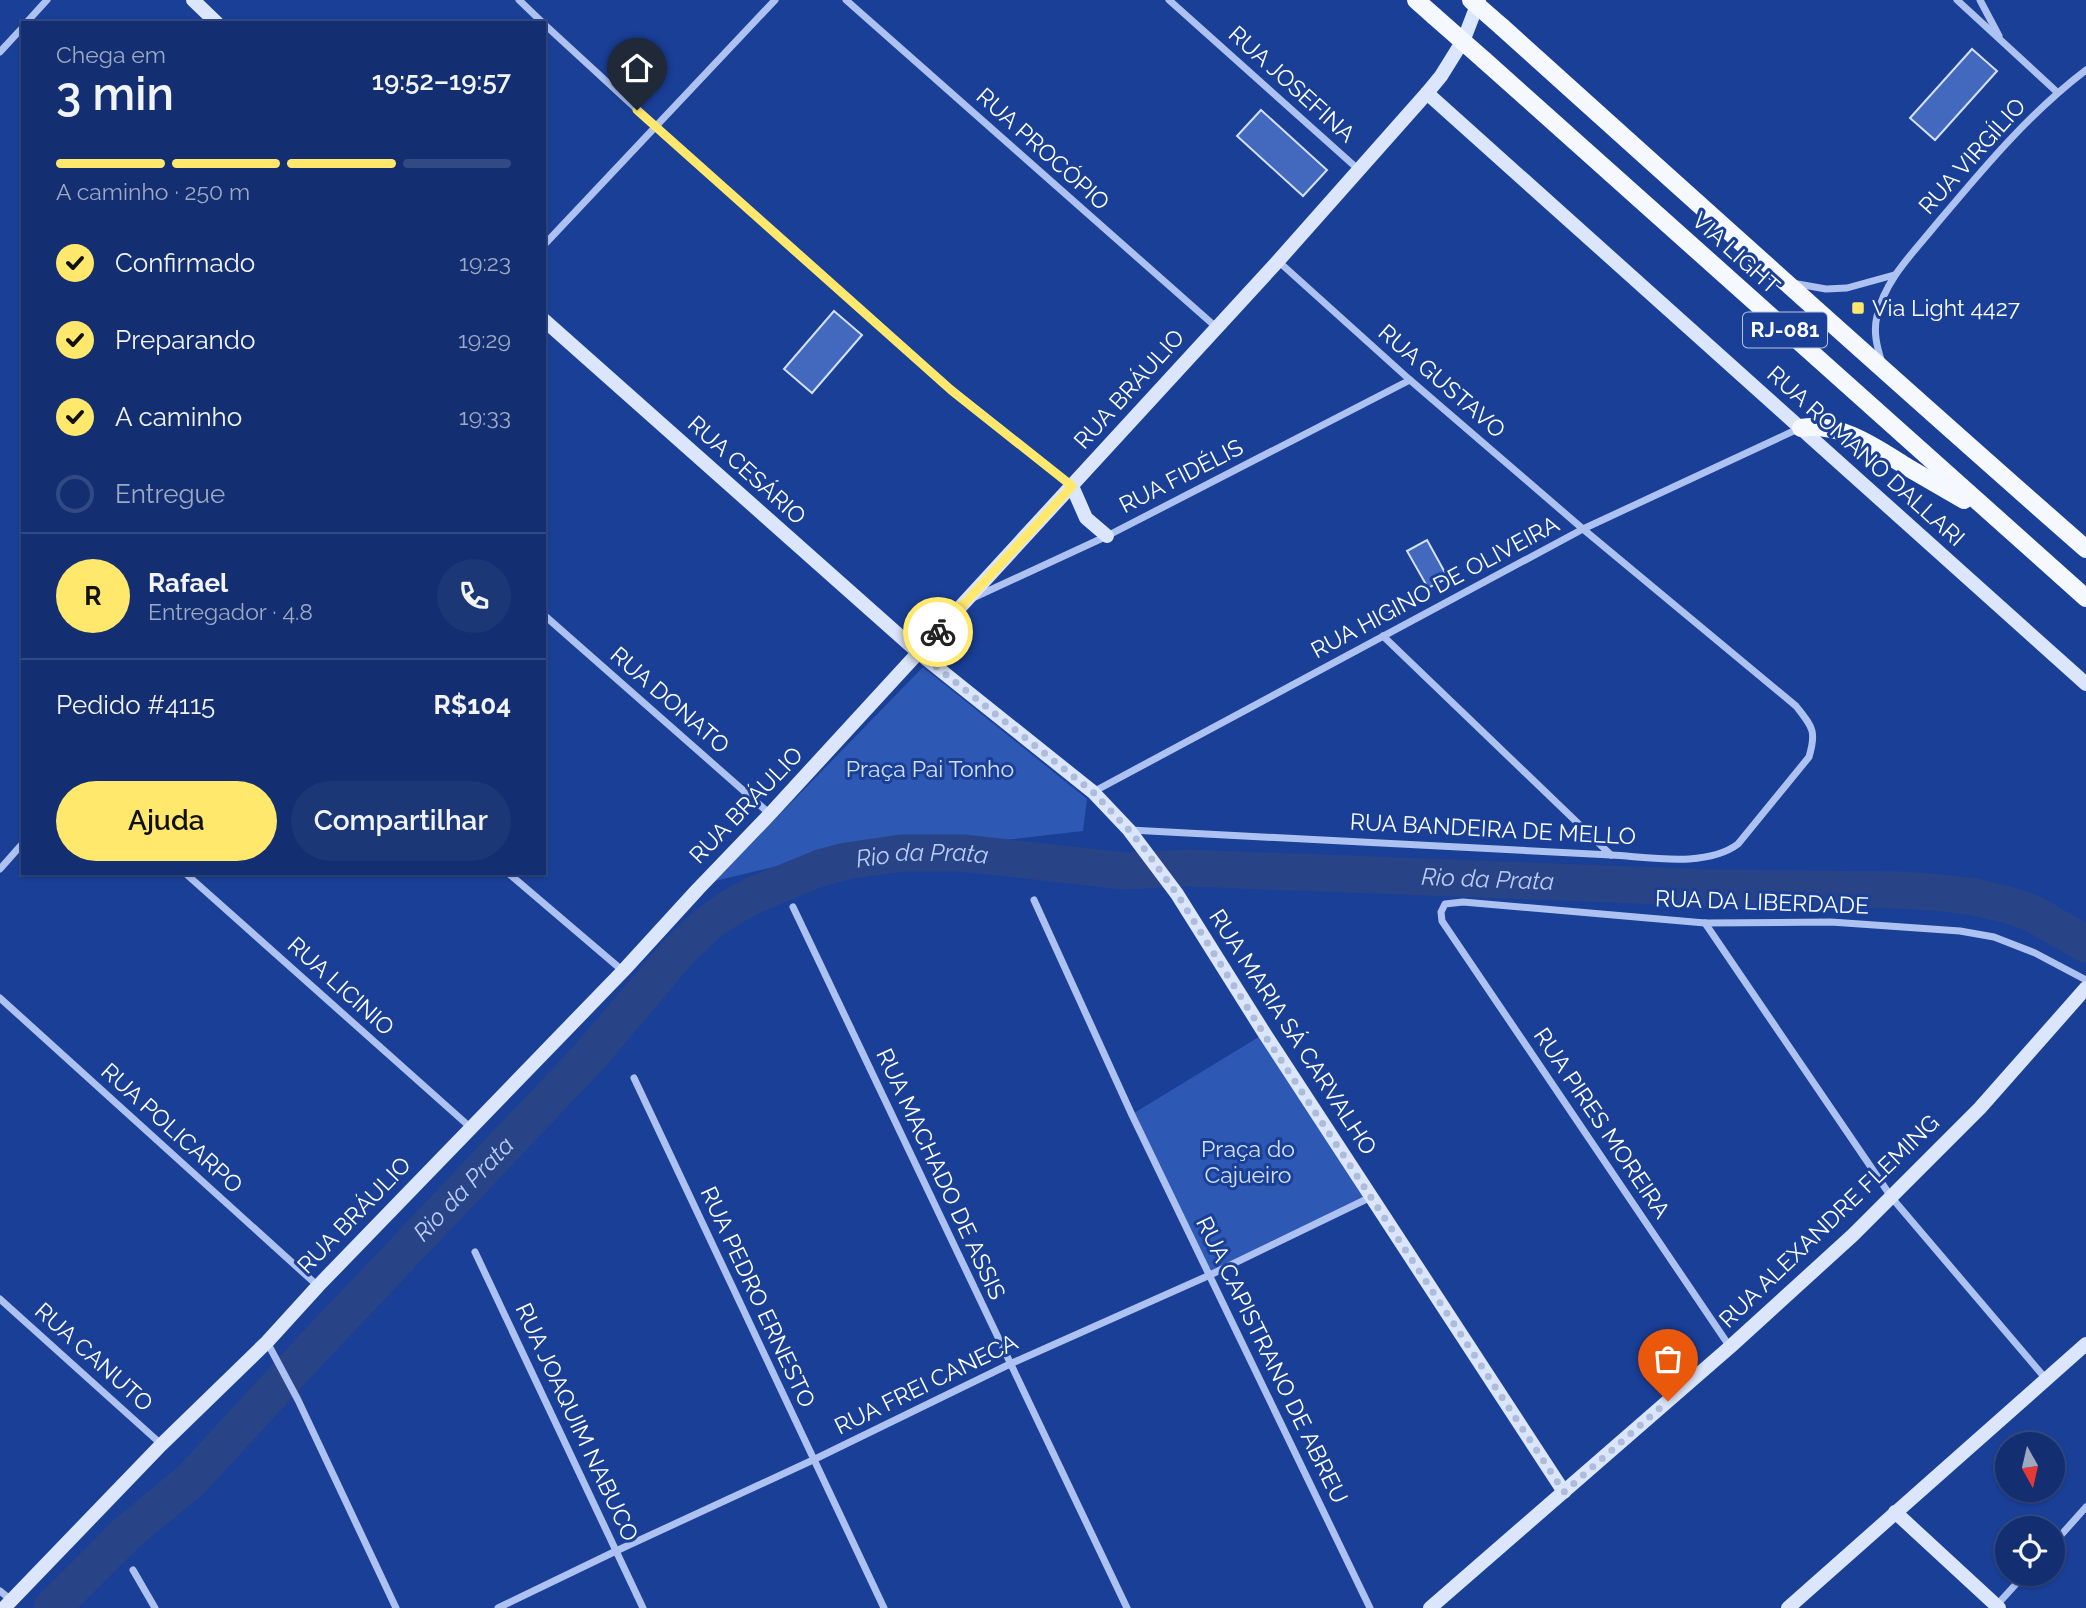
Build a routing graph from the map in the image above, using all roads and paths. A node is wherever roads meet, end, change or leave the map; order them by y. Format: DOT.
graph roads {
  1 [pos="47,0"];
  2 [pos="192,0"];
  3 [pos="519,0"];
  4 [pos="775,0"];
  5 [pos="846,0"];
  6 [pos="1169,0"];
  7 [pos="1416,0"];
  8 [pos="1471,0"];
  9 [pos="1479,0"];
  10 [pos="1957,0"];
  11 [pos="1980,0"];
  12 [pos="28,21"];
  13 [pos="216,21"];
  14 [pos="542,21"];
  15 [pos="546,25"];
  16 [pos="21,29"];
  17 [pos="2002,42"];
  18 [pos="0,52"];
  19 [pos="2086,70"];
  20 [pos="2057,92"];
  21 [pos="1427,93"];
  22 [pos="656,127"];
  23 [pos="1359,170"];
  24 [pos="546,244"];
  25 [pos="1278,261"];
  26 [pos="1894,275"];
  27 [pos="1788,283"];
  28 [pos="546,322"];
  29 [pos="1216,327"];
  30 [pos="1884,371"];
  31 [pos="1410,380"];
  32 [pos="1801,428"];
  33 [pos="1072,486"];
  34 [pos="2000,521"];
  35 [pos="1583,529"];
  36 [pos="1107,536"];
  37 [pos="2086,549"];
  38 [pos="2086,598"];
  39 [pos="967,600"];
  40 [pos="546,617"];
  41 [pos="1383,636"];
  42 [pos="919,653"];
  43 [pos="2086,684"];
  44 [pos="1809,757"];
  45 [pos="1093,792"];
  46 [pos="770,814"];
  47 [pos="1129,830"];
  48 [pos="21,845"];
  49 [pos="1611,855"];
  50 [pos="0,869"];
  51 [pos="187,875"];
  52 [pos="510,875"];
  53 [pos="1034,900"];
  54 [pos="793,907"];
  55 [pos="1442,922"];
  56 [pos="1705,923"];
  57 [pos="622,971"];
  58 [pos="2086,981"];
  59 [pos="2086,988"];
  60 [pos="0,998"];
  61 [pos="634,1078"];
  62 [pos="470,1127"];
  63 [pos="1373,1197"];
  64 [pos="1892,1198"];
  65 [pos="475,1251"];
  66 [pos="1210,1275"];
  67 [pos="318,1286"];
  68 [pos="0,1298"];
  69 [pos="267,1342"];
  70 [pos="2086,1343"];
  71 [pos="1730,1347"];
  72 [pos="1010,1364"];
  73 [pos="2046,1379"];
  74 [pos="162,1445"];
  75 [pos="813,1461"];
  76 [pos="1564,1492"];
  77 [pos="2086,1507"];
  78 [pos="1895,1512"];
  79 [pos="2065,1531"];
  80 [pos="616,1551"];
  81 [pos="133,1570"];
  82 [pos="2015,1586"];
  83 [pos="5,1600"];
  84 [pos="1997,1607"];
  85 [pos="155,1608"];
  86 [pos="396,1608"];
  87 [pos="498,1608"];
  88 [pos="643,1608"];
  89 [pos="884,1608"];
  90 [pos="1127,1608"];
  91 [pos="1370,1608"];
  92 [pos="1430,1608"];
  93 [pos="1788,1608"];
  1 -- 12 [label="street"];
  2 -- 13 [label="street"];
  3 -- 14 [label="street"];
  4 -- 22 [label="street"];
  5 -- 29 [label="street, RUA PROCÓPIO"];
  6 -- 23 [label="street, RUA JOSEFINA"];
  7 -- 34 [label="main road, VIA LIGHT / RJ-081, bridge"];
  8 -- 27 [label="main road, VIA LIGHT / RJ-081, bridge"];
  9 -- 21 [label="street, RUA BRÁULIO"];
  10 -- 17 [label="street"];
  11 -- 17 [label="street"];
  15 -- 22 [label="street"];
  16 -- 18 [label="street"];
  17 -- 20 [label="street"];
  19 -- 20 [label="street, RUA VIRGÍLIO"];
  20 -- 26 [label="street, RUA VIRGÍLIO"];
  21 -- 23 [label="street, RUA BRÁULIO"];
  21 -- 32 [label="street, RUA ROMANO DALLARI"];
  22 -- 24 [label="street"];
  22 -- 33 [label="street"];
  23 -- 25 [label="street, RUA BRÁULIO"];
  25 -- 29 [label="street, RUA BRÁULIO"];
  25 -- 31 [label="street, RUA GUSTAVO"];
  26 -- 27 [label="street"];
  26 -- 30 [label="street, RUA VIRGÍLIO"];
  27 -- 30 [label="main road, VIA LIGHT / RJ-081"];
  28 -- 42 [label="street, RUA CESÁRIO"];
  29 -- 33 [label="street, RUA BRÁULIO"];
  30 -- 37 [label="main road, VIA LIGHT / RJ-081"];
  31 -- 35 [label="street, RUA GUSTAVO"];
  31 -- 36 [label="street, RUA FIDÉLIS"];
  32 -- 34 [label="main road"];
  32 -- 35 [label="street, RUA HIGINO DE OLIVEIRA"];
  32 -- 43 [label="street, RUA ROMANO DALLARI"];
  33 -- 36 [label="street"];
  33 -- 39 [label="street, RUA BRÁULIO"];
  34 -- 38 [label="main road, VIA LIGHT / RJ-081"];
  35 -- 41 [label="street, RUA HIGINO DE OLIVEIRA"];
  35 -- 44 [label="street, RUA GUSTAVO"];
  36 -- 39 [label="street, RUA FIDÉLIS"];
  39 -- 42 [label="street, RUA BRÁULIO"];
  40 -- 46 [label="street, RUA DONATO"];
  41 -- 45 [label="street, RUA HIGINO DE OLIVEIRA"];
  41 -- 49 [label="street"];
  42 -- 45 [label="street, RUA MARIA SÁ CARVALHO"];
  42 -- 46 [label="street, RUA BRÁULIO"];
  44 -- 49 [label="street, RUA BANDEIRA DE MELLO"];
  45 -- 47 [label="street, RUA MARIA SÁ CARVALHO"];
  46 -- 57 [label="street, RUA BRÁULIO"];
  47 -- 49 [label="street, RUA BANDEIRA DE MELLO"];
  47 -- 63 [label="street, RUA MARIA SÁ CARVALHO"];
  48 -- 50 [label="street"];
  51 -- 62 [label="street, RUA LICINIO"];
  52 -- 57 [label="street"];
  53 -- 66 [label="street, RUA CAPISTRANO DE ABREU"];
  54 -- 72 [label="street, RUA MACHADO DE ASSIS"];
  55 -- 56 [label="street, RUA DA LIBERDADE"];
  55 -- 71 [label="street, RUA PIRES MOREIRA"];
  56 -- 58 [label="street, RUA DA LIBERDADE"];
  56 -- 64 [label="street"];
  57 -- 62 [label="street, RUA BRÁULIO"];
  59 -- 64 [label="street, RUA ALEXANDRE FLEMING"];
  60 -- 67 [label="street, RUA POLICARPO"];
  61 -- 75 [label="street, RUA PEDRO ERNESTO"];
  62 -- 67 [label="street, RUA BRÁULIO"];
  63 -- 66 [label="street, RUA FREI CANECA"];
  63 -- 76 [label="street, RUA MARIA SÁ CARVALHO"];
  64 -- 71 [label="street, RUA ALEXANDRE FLEMING"];
  64 -- 73 [label="street"];
  65 -- 80 [label="street, RUA JOAQUIM NABUCO"];
  66 -- 72 [label="street, RUA FREI CANECA"];
  66 -- 91 [label="street, RUA CAPISTRANO DE ABREU"];
  67 -- 69 [label="street, RUA BRÁULIO"];
  68 -- 74 [label="street, RUA CANUTO"];
  69 -- 74 [label="street, RUA BRÁULIO"];
  69 -- 86 [label="street"];
  70 -- 73 [label="street"];
  71 -- 76 [label="street, RUA ALEXANDRE FLEMING"];
  72 -- 75 [label="street, RUA FREI CANECA"];
  72 -- 90 [label="street, RUA MACHADO DE ASSIS"];
  73 -- 78 [label="street"];
  74 -- 83 [label="street, RUA BRÁULIO"];
  75 -- 80 [label="street, RUA FREI CANECA"];
  75 -- 89 [label="street, RUA PEDRO ERNESTO"];
  76 -- 92 [label="street, RUA ALEXANDRE FLEMING"];
  77 -- 79 [label="street"];
  78 -- 84 [label="street"];
  78 -- 93 [label="street"];
  80 -- 87 [label="street, RUA FREI CANECA"];
  80 -- 88 [label="street, RUA JOAQUIM NABUCO"];
  81 -- 85 [label="street"];
  82 -- 84 [label="street"];
}
